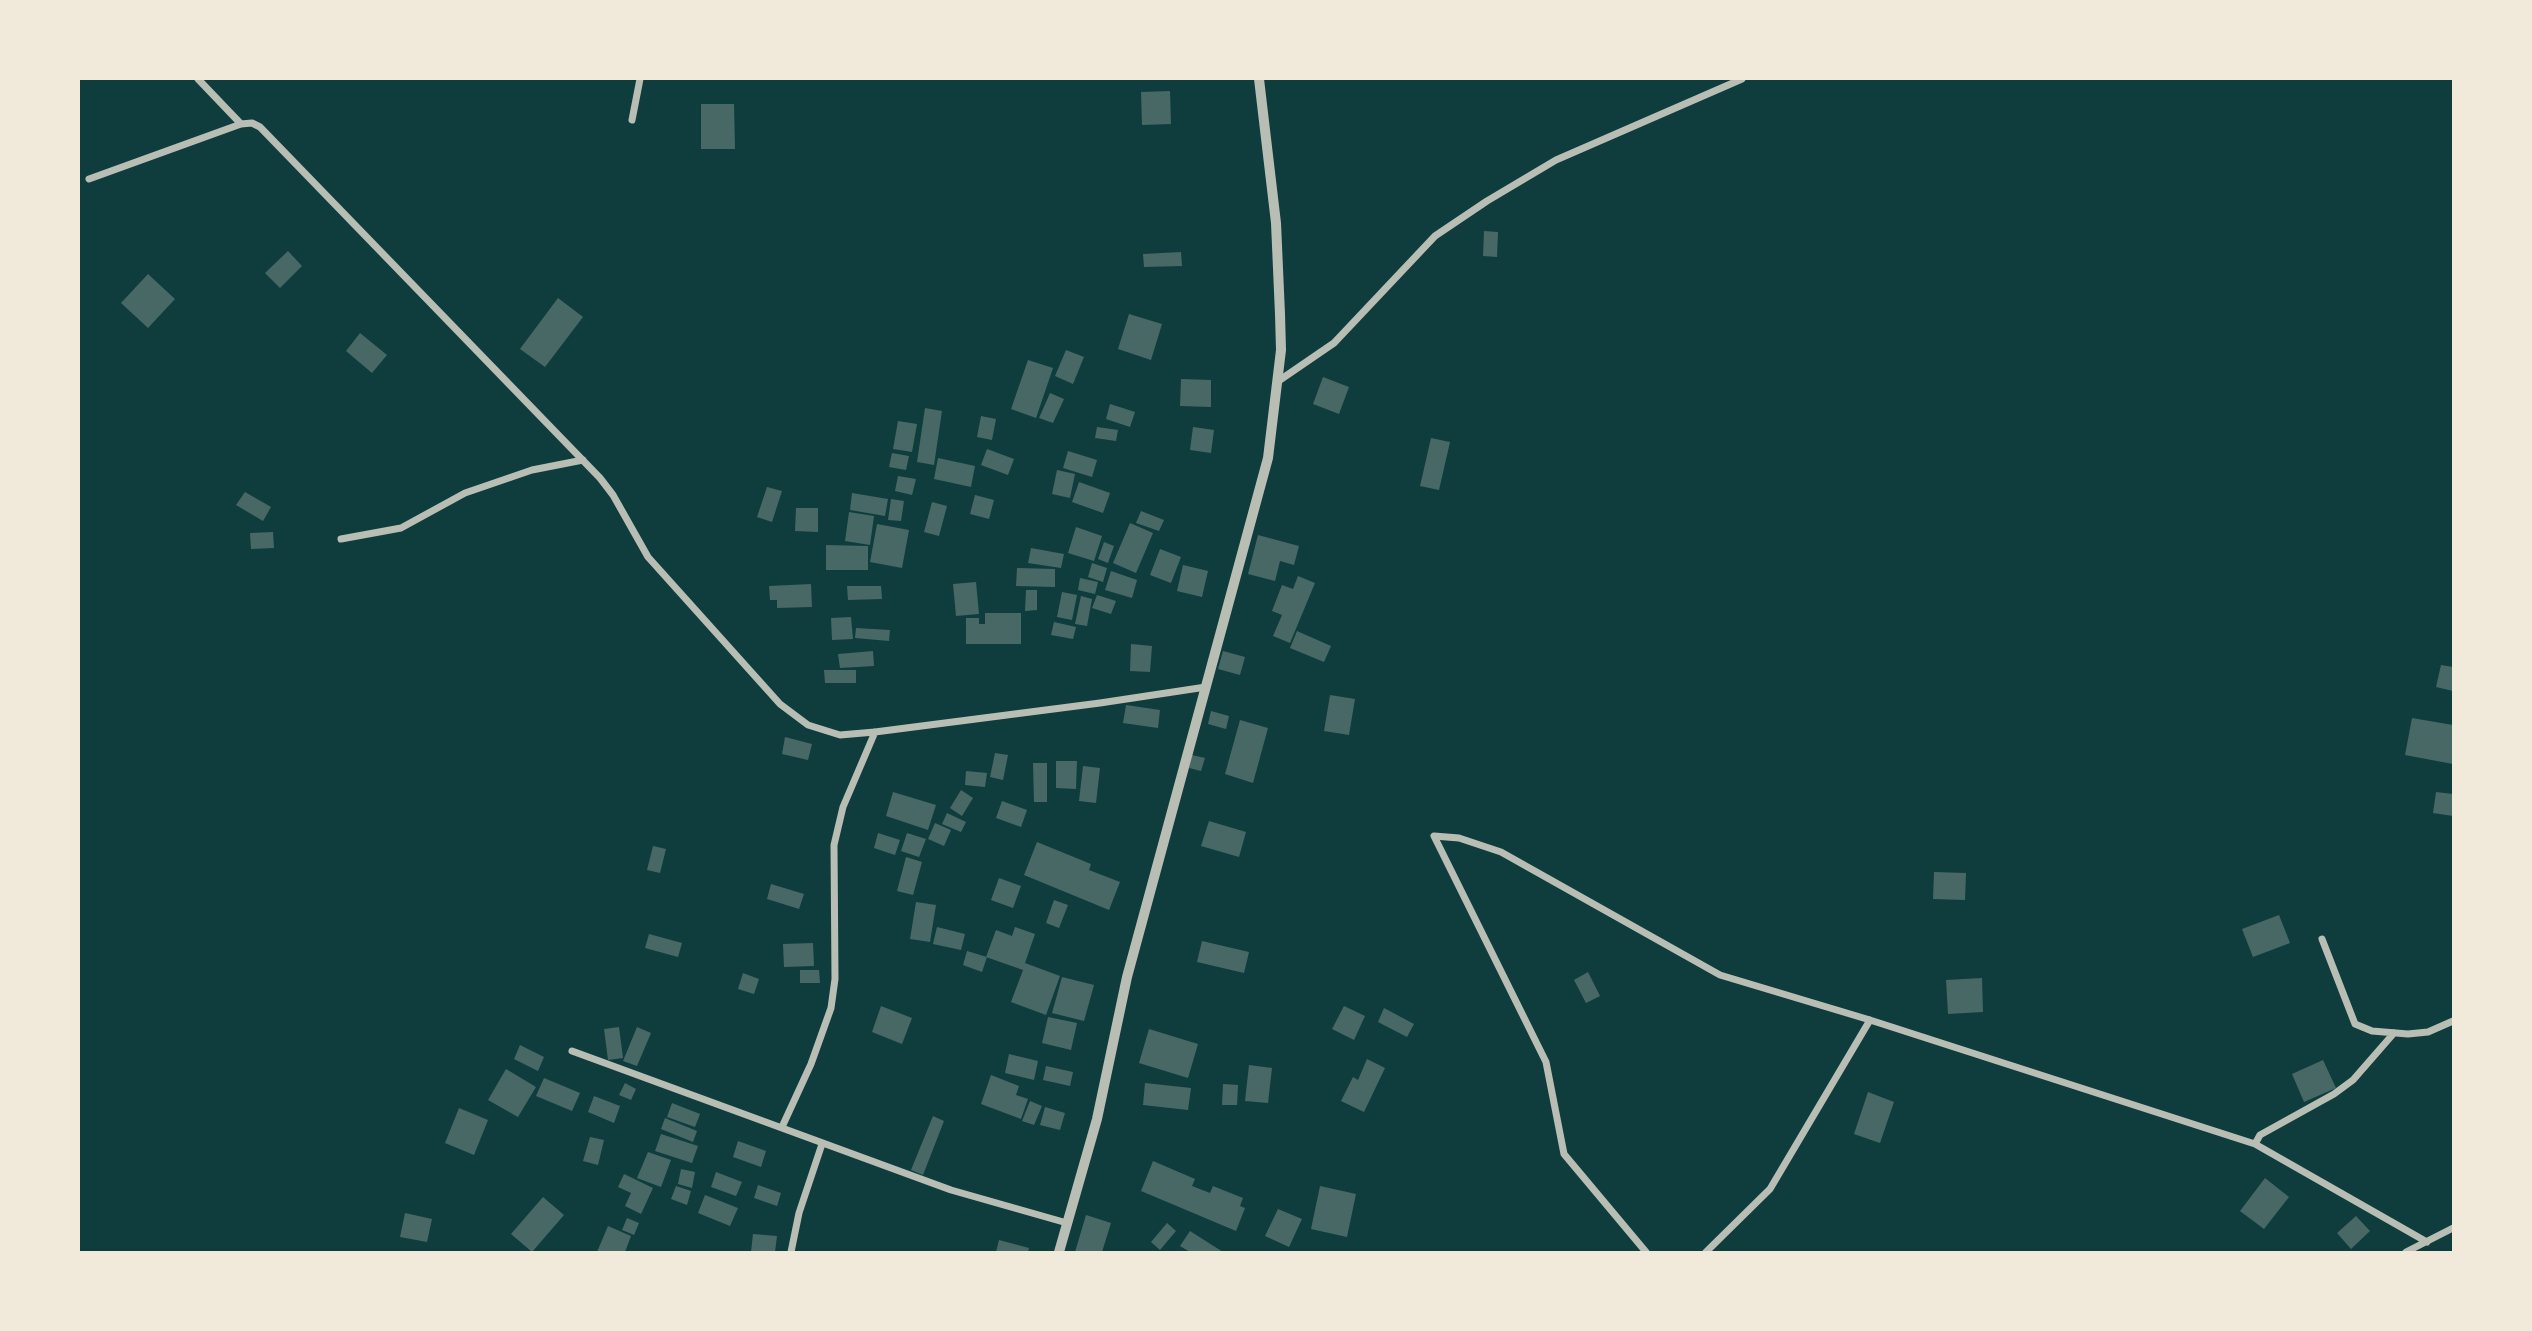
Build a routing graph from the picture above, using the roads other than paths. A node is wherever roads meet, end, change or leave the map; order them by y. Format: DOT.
graph roads {
  1 [pos="198,79"];
  2 [pos="640,79"];
  3 [pos="1259,79"];
  4 [pos="1742,79"];
  5 [pos="632,120"];
  6 [pos="241,124"];
  7 [pos="89,180"];
  8 [pos="1276,383"];
  9 [pos="583,460"];
  10 [pos="341,539"];
  11 [pos="1206,687"];
  12 [pos="875,732"];
  13 [pos="2322,939"];
  14 [pos="1870,1020"];
  15 [pos="2453,1021"];
  16 [pos="2394,1033"];
  17 [pos="572,1051"];
  18 [pos="782,1127"];
  19 [pos="822,1143"];
  20 [pos="2255,1144"];
  21 [pos="1067,1223"];
  22 [pos="2453,1228"];
  23 [pos="2427,1242"];
  24 [pos="791,1252"];
  25 [pos="1059,1252"];
  26 [pos="1646,1252"];
  27 [pos="1706,1252"];
  28 [pos="2406,1252"];
  1 -- 6 [label="street"];
  2 -- 5 [label="street"];
  3 -- 8 [label="street"];
  4 -- 8 [label="street"];
  6 -- 7 [label="street"];
  6 -- 9 [label="street"];
  8 -- 11 [label="street"];
  9 -- 10 [label="street"];
  9 -- 12 [label="street"];
  11 -- 12 [label="street"];
  11 -- 21 [label="street"];
  12 -- 18 [label="street"];
  13 -- 16 [label="street"];
  14 -- 20 [label="street"];
  14 -- 26 [label="street"];
  14 -- 27 [label="street"];
  15 -- 16 [label="street"];
  16 -- 20 [label="street"];
  17 -- 18 [label="street"];
  18 -- 19 [label="street"];
  19 -- 21 [label="street"];
  19 -- 24 [label="street"];
  20 -- 23 [label="street"];
  21 -- 25 [label="street"];
  22 -- 23 [label="street"];
  23 -- 28 [label="street"];
}
